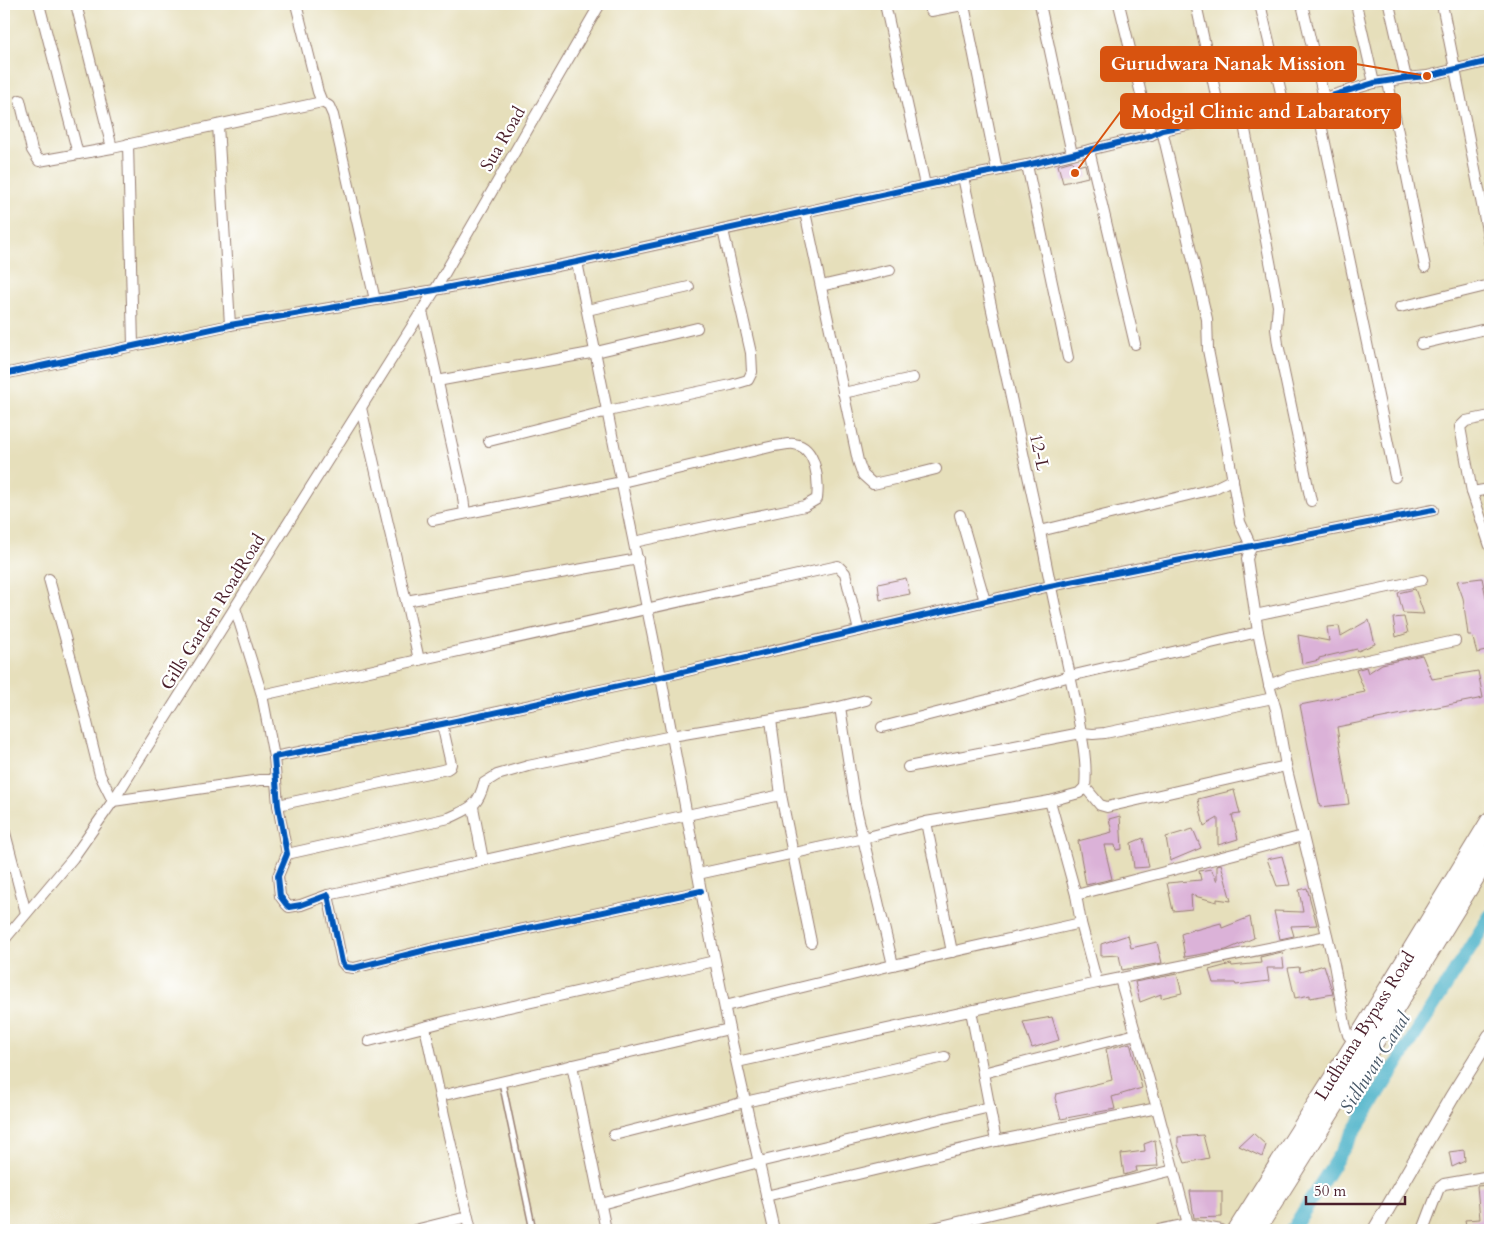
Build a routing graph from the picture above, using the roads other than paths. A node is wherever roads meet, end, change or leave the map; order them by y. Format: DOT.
graph roads {
  1 [pos="39,4"];
  2 [pos="76,4"];
  3 [pos="296,4"];
  4 [pos="600,4"];
  5 [pos="885,4"];
  6 [pos="966,4"];
  7 [pos="1040,4"];
  8 [pos="1119,4"];
  9 [pos="1196,4"];
  10 [pos="1260,4"];
  11 [pos="1302,4"];
  12 [pos="1356,4"];
  13 [pos="1389,4"];
  14 [pos="1442,4"];
  15 [pos="932,11"];
  16 [pos="1490,61"];
  17 [pos="1456,70"];
  18 [pos="1406,78"];
  19 [pos="1388,82"];
  20 [pos="1374,84"];
  21 [pos="1320,99"];
  22 [pos="20,100"];
  23 [pos="322,102"];
  24 [pos="1284,106"];
  25 [pos="1242,114"];
  26 [pos="1221,118"];
  27 [pos="218,126"];
  28 [pos="1162,130"];
  29 [pos="1151,135"];
  30 [pos="128,144"];
  31 [pos="112,148"];
  32 [pos="1089,150"];
  33 [pos="78,154"];
  34 [pos="1072,154"];
  35 [pos="1027,165"];
  36 [pos="996,170"];
  37 [pos="963,177"];
  38 [pos="925,185"];
  39 [pos="805,212"];
  40 [pos="723,230"];
  41 [pos="1490,245"];
  42 [pos="577,262"];
  43 [pos="1425,267"];
  44 [pos="890,270"];
  45 [pos="1490,285"];
  46 [pos="821,286"];
  47 [pos="689,287"];
  48 [pos="435,290"];
  49 [pos="376,300"];
  50 [pos="1400,307"];
  51 [pos="587,310"];
  52 [pos="422,311"];
  53 [pos="230,325"];
  54 [pos="697,328"];
  55 [pos="1490,328"];
  56 [pos="1135,344"];
  57 [pos="1421,344"];
  58 [pos="133,345"];
  59 [pos="596,352"];
  60 [pos="1068,358"];
  61 [pos="4,374"];
  62 [pos="913,378"];
  63 [pos="437,381"];
  64 [pos="843,393"];
  65 [pos="361,408"];
  66 [pos="608,411"];
  67 [pos="1490,416"];
  68 [pos="489,441"];
  69 [pos="936,469"];
  70 [pos="1395,476"];
  71 [pos="1233,479"];
  72 [pos="622,482"];
  73 [pos="1490,489"];
  74 [pos="1472,492"];
  75 [pos="1311,500"];
  76 [pos="1433,510"];
  77 [pos="466,513"];
  78 [pos="960,515"];
  79 [pos="433,520"];
  80 [pos="1040,531"];
  81 [pos="634,542"];
  82 [pos="1251,546"];
  83 [pos="1490,546"];
  84 [pos="638,559"];
  85 [pos="49,579"];
  86 [pos="1422,580"];
  87 [pos="1050,586"];
  88 [pos="406,601"];
  89 [pos="985,601"];
  90 [pos="234,608"];
  91 [pos="647,608"];
  92 [pos="1255,615"];
  93 [pos="859,631"];
  94 [pos="1258,632"];
  95 [pos="1455,641"];
  96 [pos="419,660"];
  97 [pos="1070,676"];
  98 [pos="661,677"];
  99 [pos="1269,685"];
  100 [pos="262,696"];
  101 [pos="1273,698"];
  102 [pos="866,700"];
  103 [pos="840,707"];
  104 [pos="771,720"];
  105 [pos="442,724"];
  106 [pos="882,726"];
  107 [pos="1081,733"];
  108 [pos="672,736"];
  109 [pos="274,757"];
  110 [pos="1286,766"];
  111 [pos="908,767"];
  112 [pos="276,780"];
  113 [pos="1084,788"];
  114 [pos="781,795"];
  115 [pos="113,801"];
  116 [pos="1050,801"];
  117 [pos="278,805"];
  118 [pos="473,807"];
  119 [pos="687,815"];
  120 [pos="926,822"];
  121 [pos="1490,822"];
  122 [pos="5,836"];
  123 [pos="1303,836"];
  124 [pos="864,838"];
  125 [pos="794,852"];
  126 [pos="1490,853"];
  127 [pos="287,854"];
  128 [pos="483,860"];
  129 [pos="698,874"];
  130 [pos="701,891"];
  131 [pos="328,895"];
  132 [pos="1076,895"];
  133 [pos="26,913"];
  134 [pos="1081,923"];
  135 [pos="1327,936"];
  136 [pos="4,940"];
  137 [pos="811,942"];
  138 [pos="952,952"];
  139 [pos="715,961"];
  140 [pos="893,965"];
  141 [pos="1120,979"];
  142 [pos="1097,983"];
  143 [pos="726,1006"];
  144 [pos="971,1011"];
  145 [pos="425,1027"];
  146 [pos="729,1029"];
  147 [pos="1136,1034"];
  148 [pos="1490,1036"];
  149 [pos="370,1041"];
  150 [pos="1355,1043"];
  151 [pos="945,1057"];
  152 [pos="737,1062"];
  153 [pos="572,1065"];
  154 [pos="983,1073"];
  155 [pos="501,1081"];
  156 [pos="440,1096"];
  157 [pos="746,1102"];
  158 [pos="990,1107"];
  159 [pos="1157,1108"];
  160 [pos="614,1135"];
  161 [pos="996,1141"];
  162 [pos="759,1162"];
  163 [pos="1174,1170"];
  164 [pos="1490,1176"];
  165 [pos="766,1196"];
  166 [pos="601,1204"];
  167 [pos="468,1217"];
  168 [pos="1188,1224"];
  169 [pos="415,1230"];
  170 [pos="471,1230"];
  171 [pos="533,1230"];
  172 [pos="606,1230"];
  173 [pos="774,1230"];
  174 [pos="925,1230"];
  175 [pos="1159,1230"];
  176 [pos="1221,1230"];
  177 [pos="1237,1230"];
  178 [pos="1256,1230"];
  179 [pos="1375,1230"];
  180 [pos="1423,1230"];
  1 -- 33 [label="street"];
  2 -- 31 [label="street"];
  3 -- 23 [label="street"];
  4 -- 48 [label="street, Sua Road"];
  5 -- 38 [label="street"];
  6 -- 15 [label="street"];
  6 -- 36 [label="street"];
  7 -- 34 [label="street"];
  8 -- 29 [label="street"];
  9 -- 26 [label="street"];
  10 -- 24 [label="street"];
  11 -- 21 [label="street"];
  12 -- 20 [label="street"];
  13 -- 18 [label="street"];
  14 -- 17 [label="street"];
  16 -- 17 [label="street"];
  17 -- 18 [label="street"];
  17 -- 41 [label="street"];
  18 -- 19 [label="street"];
  19 -- 20 [label="street"];
  19 -- 43 [label="street"];
  20 -- 21 [label="street"];
  21 -- 24 [label="street"];
  21 -- 70 [label="street"];
  22 -- 33 [label="street"];
  23 -- 27 [label="street"];
  23 -- 49 [label="street"];
  24 -- 25 [label="street"];
  25 -- 26 [label="street"];
  25 -- 75 [label="street"];
  26 -- 28 [label="street"];
  27 -- 30 [label="street"];
  27 -- 53 [label="street"];
  28 -- 29 [label="street"];
  28 -- 71 [label="street"];
  29 -- 32 [label="street"];
  30 -- 31 [label="street"];
  30 -- 58 [label="street"];
  31 -- 33 [label="street"];
  32 -- 34 [label="street"];
  32 -- 56 [label="street"];
  34 -- 35 [label="street"];
  35 -- 36 [label="street"];
  35 -- 60 [label="street"];
  36 -- 37 [label="street"];
  37 -- 38 [label="street"];
  37 -- 80 [label="street, 12-L"];
  38 -- 39 [label="street"];
  39 -- 40 [label="street"];
  39 -- 46 [label="street"];
  40 -- 42 [label="street"];
  40 -- 66 [label="street"];
  42 -- 48 [label="street"];
  42 -- 51 [label="street"];
  44 -- 46 [label="street"];
  45 -- 50 [label="street"];
  46 -- 64 [label="street"];
  47 -- 51 [label="street"];
  48 -- 49 [label="street"];
  48 -- 52 [label="street, Gills Garden RoadRoad"];
  49 -- 53 [label="street"];
  51 -- 59 [label="street"];
  52 -- 63 [label="street"];
  52 -- 65 [label="street, Gills Garden RoadRoad"];
  53 -- 58 [label="street"];
  54 -- 59 [label="street"];
  55 -- 57 [label="street"];
  58 -- 61 [label="street"];
  59 -- 63 [label="street"];
  59 -- 66 [label="street"];
  62 -- 64 [label="street"];
  63 -- 77 [label="street"];
  64 -- 69 [label="street"];
  65 -- 88 [label="street"];
  65 -- 90 [label="street, Gills Garden RoadRoad"];
  66 -- 68 [label="street"];
  66 -- 72 [label="street"];
  67 -- 74 [label="street"];
  71 -- 80 [label="street"];
  71 -- 82 [label="street"];
  72 -- 77 [label="street"];
  72 -- 81 [label="street"];
  72 -- 81 [label="street"];
  73 -- 74 [label="street"];
  74 -- 83 [label="street"];
  76 -- 82 [label="street"];
  77 -- 79 [label="street"];
  78 -- 89 [label="street"];
  80 -- 87 [label="street, 12-L"];
  81 -- 84 [label="street"];
  82 -- 87 [label="street"];
  82 -- 92 [label="street"];
  84 -- 88 [label="street"];
  84 -- 91 [label="street"];
  85 -- 115 [label="street"];
  86 -- 92 [label="street"];
  87 -- 89 [label="street"];
  87 -- 97 [label="street, 12-L"];
  88 -- 96 [label="street"];
  89 -- 93 [label="street"];
  90 -- 100 [label="street"];
  90 -- 115 [label="street, Gills Garden RoadRoad"];
  91 -- 93 [label="street"];
  91 -- 96 [label="street"];
  91 -- 98 [label="street"];
  92 -- 94 [label="street"];
  93 -- 98 [label="street"];
  94 -- 97 [label="street"];
  94 -- 99 [label="street"];
  95 -- 99 [label="street"];
  96 -- 100 [label="street"];
  97 -- 106 [label="street"];
  97 -- 107 [label="street, 12-L"];
  98 -- 105 [label="street"];
  98 -- 108 [label="street"];
  99 -- 101 [label="street"];
  100 -- 109 [label="street"];
  101 -- 107 [label="street"];
  101 -- 110 [label="street"];
  102 -- 103 [label="street"];
  103 -- 104 [label="street"];
  103 -- 124 [label="street"];
  104 -- 108 [label="street"];
  104 -- 114 [label="street"];
  105 -- 109 [label="street"];
  105 -- 117 [label="street"];
  107 -- 111 [label="street"];
  107 -- 113 [label="street, 12-L"];
  108 -- 118 [label="street"];
  108 -- 119 [label="street"];
  109 -- 112 [label="street"];
  110 -- 113 [label="street"];
  110 -- 123 [label="street"];
  112 -- 115 [label="street"];
  112 -- 117 [label="street"];
  113 -- 116 [label="street"];
  114 -- 119 [label="street"];
  114 -- 125 [label="street"];
  115 -- 133 [label="street, Gills Garden RoadRoad"];
  116 -- 120 [label="street"];
  116 -- 132 [label="street"];
  117 -- 127 [label="street"];
  118 -- 127 [label="street"];
  118 -- 128 [label="street"];
  119 -- 128 [label="street"];
  119 -- 129 [label="street"];
  120 -- 124 [label="street"];
  120 -- 138 [label="street"];
  121 -- 150 [label="highway, Ludhiana Bypass Road"];
  122 -- 133 [label="street"];
  123 -- 132 [label="street"];
  123 -- 135 [label="street"];
  124 -- 125 [label="street"];
  124 -- 140 [label="street"];
  125 -- 129 [label="street"];
  125 -- 137 [label="street"];
  126 -- 178 [label="highway, Ludhiana Bypass Road"];
  127 -- 131 [label="street"];
  128 -- 131 [label="street"];
  129 -- 130 [label="street"];
  130 -- 131 [label="street"];
  130 -- 139 [label="street"];
  132 -- 134 [label="street"];
  133 -- 136 [label="street, Gills Garden RoadRoad"];
  134 -- 138 [label="street"];
  134 -- 142 [label="street"];
  135 -- 141 [label="street"];
  135 -- 150 [label="street"];
  138 -- 140 [label="street"];
  139 -- 143 [label="street"];
  139 -- 145 [label="street"];
  140 -- 143 [label="street"];
  141 -- 142 [label="street"];
  141 -- 147 [label="street"];
  142 -- 144 [label="street"];
  143 -- 146 [label="street"];
  144 -- 152 [label="street"];
  144 -- 154 [label="street"];
  145 -- 149 [label="street"];
  145 -- 156 [label="street"];
  146 -- 152 [label="street"];
  146 -- 153 [label="street"];
  147 -- 154 [label="street"];
  147 -- 159 [label="street"];
  148 -- 179 [label="street"];
  150 -- 177 [label="highway, Ludhiana Bypass Road"];
  151 -- 157 [label="street"];
  152 -- 157 [label="street"];
  153 -- 155 [label="street"];
  153 -- 166 [label="street"];
  154 -- 158 [label="street"];
  155 -- 156 [label="street"];
  155 -- 171 [label="lane"];
  156 -- 167 [label="street"];
  157 -- 160 [label="street"];
  157 -- 162 [label="street"];
  158 -- 161 [label="street"];
  158 -- 162 [label="street"];
  159 -- 161 [label="street"];
  159 -- 163 [label="street"];
  161 -- 165 [label="street"];
  162 -- 165 [label="street"];
  162 -- 166 [label="street"];
  163 -- 168 [label="street"];
  163 -- 174 [label="street"];
  164 -- 180 [label="street"];
  165 -- 173 [label="street"];
  166 -- 172 [label="street"];
  167 -- 169 [label="street"];
  167 -- 170 [label="street"];
  168 -- 175 [label="street"];
  168 -- 176 [label="street"];
}
